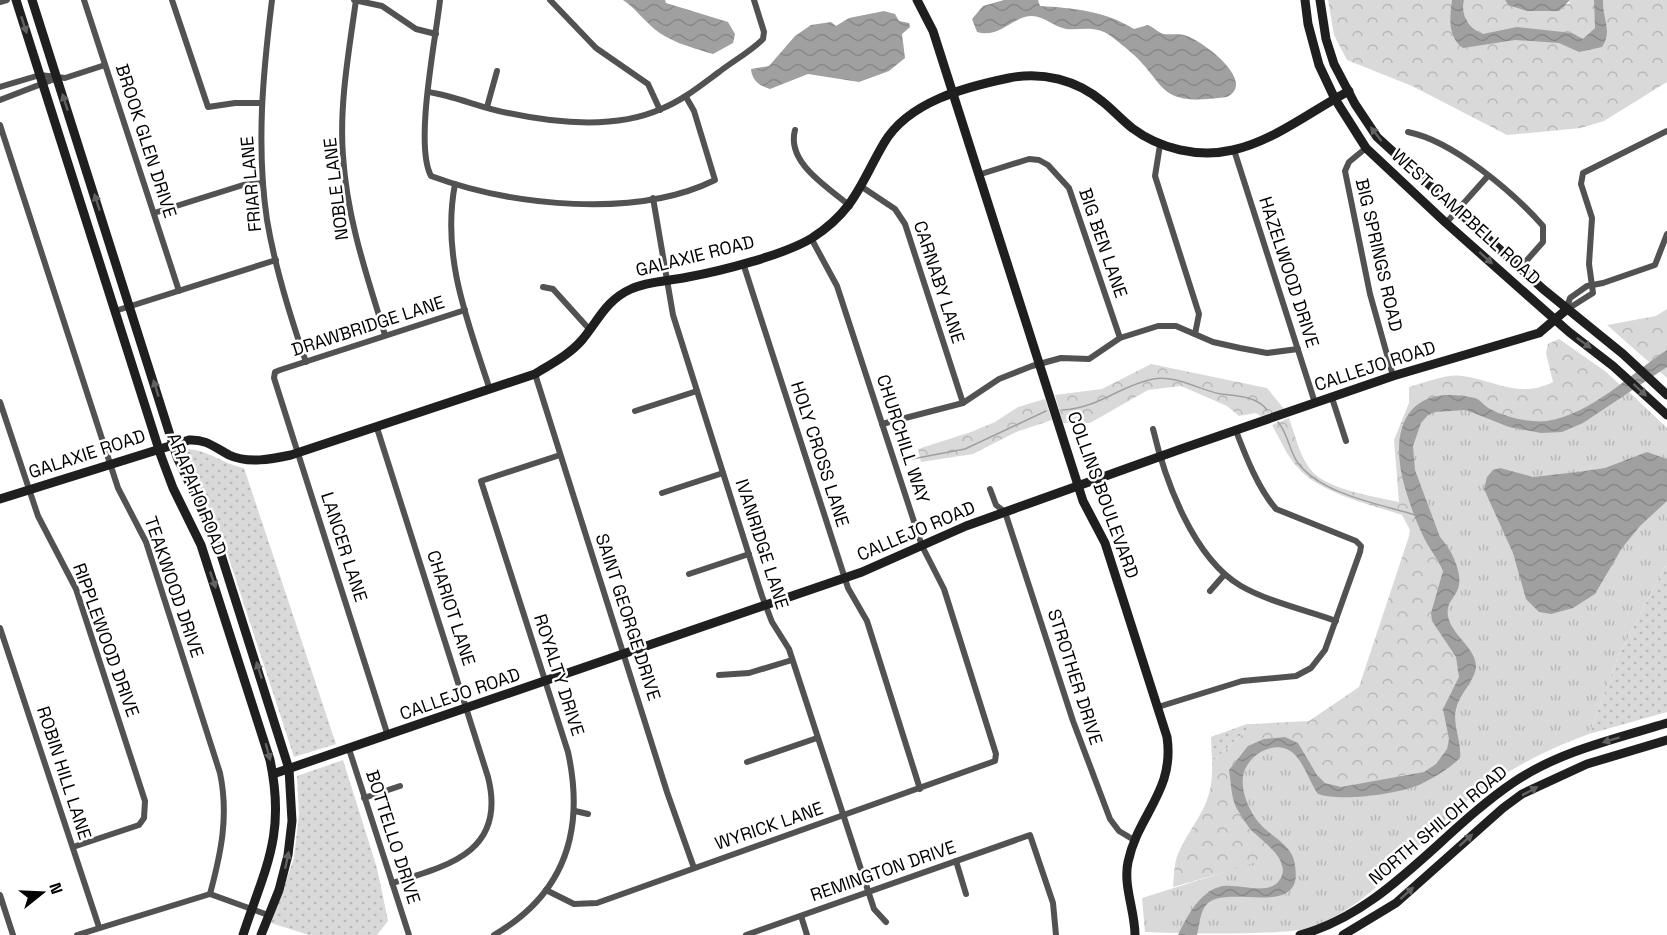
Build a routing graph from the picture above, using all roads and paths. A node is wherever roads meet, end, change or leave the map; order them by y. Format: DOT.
graph roads {
  1 [pos="7,0"];
  2 [pos="16,0"];
  3 [pos="32,0"];
  4 [pos="84,0"];
  5 [pos="172,0"];
  6 [pos="272,0"];
  7 [pos="355,0"];
  8 [pos="440,0"];
  9 [pos="550,0"];
  10 [pos="754,0"];
  11 [pos="917,0"];
  12 [pos="1305,0"];
  13 [pos="1320,0"];
  14 [pos="0,2"];
  15 [pos="436,34"];
  16 [pos="1326,39"];
  17 [pos="1311,41"];
  18 [pos="105,65"];
  19 [pos="498,71"];
  20 [pos="40,75"];
  21 [pos="58,78"];
  22 [pos="44,85"];
  23 [pos="0,87"];
  24 [pos="1349,91"];
  25 [pos="428,92"];
  26 [pos="953,94"];
  27 [pos="686,97"];
  28 [pos="1335,99"];
  29 [pos="0,100"];
  30 [pos="261,103"];
  31 [pos="487,107"];
  32 [pos="660,110"];
  33 [pos="0,125"];
  34 [pos="795,130"];
  35 [pos="1667,130"];
  36 [pos="1408,132"];
  37 [pos="1160,145"];
  38 [pos="1366,148"];
  39 [pos="1234,150"];
  40 [pos="978,175"];
  41 [pos="1487,177"];
  42 [pos="263,183"];
  43 [pos="455,184"];
  44 [pos="862,187"];
  45 [pos="653,198"];
  46 [pos="850,206"];
  47 [pos="1457,211"];
  48 [pos="154,213"];
  49 [pos="1446,223"];
  50 [pos="1667,234"];
  51 [pos="811,238"];
  52 [pos="276,260"];
  53 [pos="743,263"];
  54 [pos="1520,268"];
  55 [pos="666,281"];
  56 [pos="1593,286"];
  57 [pos="543,287"];
  58 [pos="178,291"];
  59 [pos="131,307"];
  60 [pos="1541,308"];
  61 [pos="465,310"];
  62 [pos="1566,310"];
  63 [pos="115,311"];
  64 [pos="1556,320"];
  65 [pos="590,330"];
  66 [pos="1567,330"];
  67 [pos="1195,334"];
  68 [pos="1537,334"];
  69 [pos="386,335"];
  70 [pos="1120,338"];
  71 [pos="1298,349"];
  72 [pos="306,362"];
  73 [pos="1039,364"];
  74 [pos="280,370"];
  75 [pos="535,374"];
  76 [pos="1393,376"];
  77 [pos="490,390"];
  78 [pos="697,391"];
  79 [pos="1667,395"];
  80 [pos="1332,398"];
  81 [pos="0,402"];
  82 [pos="963,403"];
  83 [pos="1315,403"];
  84 [pos="635,411"];
  85 [pos="1667,415"];
  86 [pos="882,424"];
  87 [pos="377,428"];
  88 [pos="1153,429"];
  89 [pos="1236,431"];
  90 [pos="1346,441"];
  91 [pos="174,444"];
  92 [pos="159,448"];
  93 [pos="298,453"];
  94 [pos="560,455"];
  95 [pos="1158,457"];
  96 [pos="110,464"];
  97 [pos="723,473"];
  98 [pos="1078,485"];
  99 [pos="990,489"];
  100 [pos="29,490"];
  101 [pos="662,493"];
  102 [pos="0,499"];
  103 [pos="1005,512"];
  104 [pos="922,546"];
  105 [pos="749,554"];
  106 [pos="689,574"];
  107 [pos="1224,575"];
  108 [pos="844,578"];
  109 [pos="1210,591"];
  110 [pos="765,606"];
  111 [pos="1336,621"];
  112 [pos="0,628"];
  113 [pos="624,655"];
  114 [pos="792,660"];
  115 [pos="719,675"];
  116 [pos="545,682"];
  117 [pos="1158,707"];
  118 [pos="467,709"];
  119 [pos="1667,723"];
  120 [pos="388,736"];
  121 [pos="817,738"];
  122 [pos="1667,740"];
  123 [pos="349,749"];
  124 [pos="996,754"];
  125 [pos="747,762"];
  126 [pos="289,769"];
  127 [pos="273,774"];
  128 [pos="400,786"];
  129 [pos="920,789"];
  130 [pos="364,798"];
  131 [pos="575,811"];
  132 [pos="588,814"];
  133 [pos="843,816"];
  134 [pos="1134,840"];
  135 [pos="74,848"];
  136 [pos="956,861"];
  137 [pos="694,868"];
  138 [pos="392,883"];
  139 [pos="546,890"];
  140 [pos="868,892"];
  141 [pos="210,894"];
  142 [pos="966,894"];
  143 [pos="0,895"];
  144 [pos="253,909"];
  145 [pos="268,915"];
  146 [pos="801,916"];
  147 [pos="886,922"];
  148 [pos="99,927"];
  149 [pos="13,935"];
  150 [pos="77,935"];
  151 [pos="243,935"];
  152 [pos="261,935"];
  153 [pos="409,935"];
  154 [pos="494,935"];
  155 [pos="746,935"];
  156 [pos="807,935"];
  157 [pos="1056,935"];
  158 [pos="1135,935"];
  159 [pos="1300,935"];
  160 [pos="1343,935"];
  1 -- 14 [label="street"];
  2 -- 20 [label="main road, ARAPAHO ROAD, one-way"];
  3 -- 21 [label="main road, ARAPAHO ROAD"];
  4 -- 18 [label="street, BROOK GLEN DRIVE"];
  5 -- 30 [label="street"];
  6 -- 30 [label="street, FRIAR LANE"];
  7 -- 15 [label="street"];
  7 -- 69 [label="street, NOBLE LANE"];
  8 -- 15 [label="street"];
  9 -- 32 [label="street"];
  10 -- 27 [label="street"];
  11 -- 26 [label="main road, COLLINS BOULEVARD"];
  12 -- 17 [label="main road, WEST CAMPBELL ROAD"];
  13 -- 16 [label="main road, WEST CAMPBELL ROAD"];
  15 -- 25 [label="street"];
  16 -- 17 [label="main road"];
  16 -- 24 [label="main road, WEST CAMPBELL ROAD"];
  17 -- 28 [label="main road, WEST CAMPBELL ROAD"];
  18 -- 21 [label="street"];
  18 -- 48 [label="street, BROOK GLEN DRIVE"];
  19 -- 31 [label="street"];
  20 -- 21 [label="street"];
  20 -- 22 [label="main road, ARAPAHO ROAD"];
  20 -- 23 [label="street"];
  21 -- 22 [label="street"];
  59 -- 21 [label="main road, ARAPAHO ROAD, one-way"];
  22 -- 29 [label="street"];
  22 -- 63 [label="main road, ARAPAHO ROAD"];
  24 -- 28 [label="main road, GALAXIE ROAD"];
  47 -- 24 [label="main road, WEST CAMPBELL ROAD, one-way"];
  25 -- 31 [label="street"];
  25 -- 43 [label="street"];
  26 -- 37 [label="main road, GALAXIE ROAD"];
  26 -- 40 [label="main road, COLLINS BOULEVARD"];
  26 -- 44 [label="main road, GALAXIE ROAD"];
  27 -- 32 [label="street"];
  27 -- 45 [label="street"];
  28 -- 38 [label="main road, WEST CAMPBELL ROAD"];
  28 -- 39 [label="main road, GALAXIE ROAD"];
  30 -- 42 [label="street, FRIAR LANE"];
  31 -- 32 [label="street"];
  33 -- 96 [label="street, TEAKWOOD DRIVE"];
  34 -- 46 [label="street"];
  35 -- 56 [label="street"];
  36 -- 41 [label="street"];
  37 -- 39 [label="main road, GALAXIE ROAD"];
  37 -- 67 [label="street"];
  38 -- 49 [label="main road, WEST CAMPBELL ROAD"];
  38 -- 76 [label="street, BIG SPRINGS ROAD"];
  39 -- 71 [label="street, HAZELWOOD DRIVE"];
  40 -- 70 [label="street, BIG BEN LANE"];
  40 -- 73 [label="main road, COLLINS BOULEVARD"];
  41 -- 47 [label="street"];
  41 -- 54 [label="street"];
  42 -- 48 [label="street"];
  42 -- 52 [label="street, FRIAR LANE"];
  43 -- 45 [label="street"];
  43 -- 61 [label="street"];
  44 -- 46 [label="main road, GALAXIE ROAD"];
  44 -- 82 [label="street, CARNABY LANE"];
  45 -- 55 [label="street, IVANRIDGE LANE"];
  46 -- 51 [label="main road, GALAXIE ROAD"];
  47 -- 49 [label="street"];
  47 -- 54 [label="main road, WEST CAMPBELL ROAD"];
  48 -- 58 [label="street, BROOK GLEN DRIVE"];
  49 -- 60 [label="main road, WEST CAMPBELL ROAD, one-way"];
  50 -- 56 [label="street, CALLEJO ROAD"];
  51 -- 53 [label="main road, GALAXIE ROAD"];
  51 -- 86 [label="street, CHURCHILL WAY"];
  52 -- 58 [label="street"];
  52 -- 72 [label="street, FRIAR LANE"];
  53 -- 55 [label="main road, GALAXIE ROAD"];
  53 -- 108 [label="street, HOLY CROSS LANE"];
  54 -- 62 [label="main road, WEST CAMPBELL ROAD"];
  55 -- 65 [label="main road, GALAXIE ROAD"];
  55 -- 78 [label="street, IVANRIDGE LANE"];
  56 -- 62 [label="street, CALLEJO ROAD"];
  57 -- 65 [label="street"];
  58 -- 59 [label="street"];
  59 -- 63 [label="street"];
  91 -- 59 [label="main road, ARAPAHO ROAD, one-way"];
  60 -- 64 [label="main road, WEST CAMPBELL ROAD"];
  60 -- 68 [label="main road"];
  61 -- 69 [label="street, DRAWBRIDGE LANE"];
  61 -- 77 [label="street"];
  62 -- 64 [label="main road, CALLEJO ROAD"];
  62 -- 79 [label="main road, WEST CAMPBELL ROAD"];
  63 -- 92 [label="main road, ARAPAHO ROAD"];
  64 -- 66 [label="main road, WEST CAMPBELL ROAD"];
  64 -- 68 [label="main road, CALLEJO ROAD"];
  65 -- 75 [label="main road, GALAXIE ROAD"];
  66 -- 68 [label="main road"];
  66 -- 85 [label="main road, WEST CAMPBELL ROAD, one-way"];
  67 -- 70 [label="street"];
  67 -- 71 [label="street"];
  68 -- 76 [label="main road, CALLEJO ROAD"];
  69 -- 72 [label="street, DRAWBRIDGE LANE"];
  70 -- 73 [label="street"];
  71 -- 83 [label="street, HAZELWOOD DRIVE"];
  72 -- 74 [label="street, DRAWBRIDGE LANE"];
  73 -- 82 [label="street"];
  73 -- 98 [label="main road, COLLINS BOULEVARD"];
  74 -- 93 [label="street, LANCER LANE"];
  75 -- 77 [label="main road, GALAXIE ROAD"];
  75 -- 94 [label="street, SAINT GEORGE DRIVE"];
  76 -- 80 [label="main road, CALLEJO ROAD"];
  77 -- 87 [label="main road, GALAXIE ROAD"];
  78 -- 84 [label="street"];
  78 -- 97 [label="street, IVANRIDGE LANE"];
  80 -- 83 [label="main road, CALLEJO ROAD"];
  80 -- 90 [label="street"];
  81 -- 100 [label="street, RIPPLEWOOD DRIVE"];
  82 -- 86 [label="street"];
  83 -- 89 [label="main road, CALLEJO ROAD"];
  86 -- 104 [label="street, CHURCHILL WAY"];
  87 -- 93 [label="main road, GALAXIE ROAD"];
  87 -- 118 [label="street, CHARIOT LANE"];
  88 -- 95 [label="street"];
  89 -- 95 [label="main road, CALLEJO ROAD"];
  89 -- 111 [label="street"];
  91 -- 92 [label="main road, GALAXIE ROAD"];
  91 -- 93 [label="main road, GALAXIE ROAD"];
  126 -- 91 [label="main road, ARAPAHO ROAD, one-way"];
  92 -- 96 [label="main road, GALAXIE ROAD"];
  92 -- 127 [label="main road, ARAPAHO ROAD, one-way"];
  93 -- 120 [label="street, LANCER LANE"];
  94 -- 113 [label="street, SAINT GEORGE DRIVE"];
  94 -- 116 [label="street, ROYALTY DRIVE"];
  95 -- 98 [label="main road, CALLEJO ROAD"];
  95 -- 107 [label="street"];
  96 -- 100 [label="main road, GALAXIE ROAD"];
  96 -- 141 [label="street, TEAKWOOD DRIVE"];
  97 -- 101 [label="street"];
  97 -- 105 [label="street, IVANRIDGE LANE"];
  98 -- 103 [label="main road, CALLEJO ROAD"];
  98 -- 117 [label="main road, COLLINS BOULEVARD"];
  99 -- 103 [label="street, STROTHER DRIVE"];
  100 -- 102 [label="main road, GALAXIE ROAD"];
  100 -- 135 [label="street, RIPPLEWOOD DRIVE"];
  103 -- 104 [label="main road, CALLEJO ROAD"];
  103 -- 134 [label="street, STROTHER DRIVE"];
  104 -- 108 [label="main road, CALLEJO ROAD"];
  104 -- 124 [label="street, CHURCHILL WAY"];
  105 -- 106 [label="street"];
  105 -- 110 [label="street, IVANRIDGE LANE"];
  107 -- 109 [label="street"];
  107 -- 111 [label="street"];
  108 -- 110 [label="main road, CALLEJO ROAD"];
  108 -- 129 [label="street, HOLY CROSS LANE"];
  110 -- 113 [label="main road, CALLEJO ROAD"];
  110 -- 114 [label="street, IVANRIDGE LANE"];
  111 -- 117 [label="street"];
  112 -- 135 [label="street, ROBIN HILL LANE"];
  113 -- 116 [label="main road, CALLEJO ROAD"];
  113 -- 137 [label="street, SAINT GEORGE DRIVE"];
  114 -- 115 [label="street"];
  114 -- 121 [label="street, IVANRIDGE LANE"];
  116 -- 118 [label="main road, CALLEJO ROAD"];
  116 -- 131 [label="street, ROYALTY DRIVE"];
  117 -- 134 [label="main road, COLLINS BOULEVARD"];
  118 -- 120 [label="main road, CALLEJO ROAD"];
  118 -- 138 [label="street, CHARIOT LANE"];
  119 -- 159 [label="main road, NORTH SHILOH ROAD, one-way"];
  120 -- 123 [label="main road, CALLEJO ROAD"];
  121 -- 125 [label="street"];
  121 -- 133 [label="street, IVANRIDGE LANE"];
  160 -- 122 [label="main road, NORTH SHILOH ROAD, one-way"];
  123 -- 126 [label="main road, CALLEJO ROAD"];
  123 -- 130 [label="street, BOTTELLO DRIVE"];
  124 -- 129 [label="street, WYRICK LANE"];
  126 -- 127 [label="main road, CALLEJO ROAD"];
  145 -- 126 [label="main road, ARAPAHO ROAD, one-way"];
  127 -- 144 [label="main road, ARAPAHO ROAD"];
  128 -- 130 [label="street"];
  129 -- 133 [label="street, WYRICK LANE"];
  130 -- 138 [label="street, BOTTELLO DRIVE"];
  131 -- 132 [label="street"];
  131 -- 139 [label="street, ROYALTY DRIVE"];
  133 -- 137 [label="street, WYRICK LANE"];
  133 -- 140 [label="street, IVANRIDGE LANE"];
  134 -- 158 [label="main road, COLLINS BOULEVARD"];
  135 -- 148 [label="street, ROBIN HILL LANE"];
  136 -- 140 [label="street, REMINGTON DRIVE"];
  136 -- 142 [label="street"];
  136 -- 157 [label="street, REMINGTON DRIVE"];
  137 -- 139 [label="street, WYRICK LANE"];
  138 -- 153 [label="street, BOTTELLO DRIVE"];
  139 -- 154 [label="street, ROYALTY DRIVE"];
  140 -- 146 [label="street, REMINGTON DRIVE"];
  140 -- 147 [label="street, IVANRIDGE LANE"];
  141 -- 144 [label="street"];
  141 -- 148 [label="street"];
  143 -- 149 [label="street"];
  144 -- 145 [label="street"];
  144 -- 151 [label="main road, ARAPAHO ROAD"];
  145 -- 152 [label="main road, ARAPAHO ROAD"];
  146 -- 155 [label="street, REMINGTON DRIVE"];
  146 -- 156 [label="street"];
  148 -- 150 [label="street"];
}
